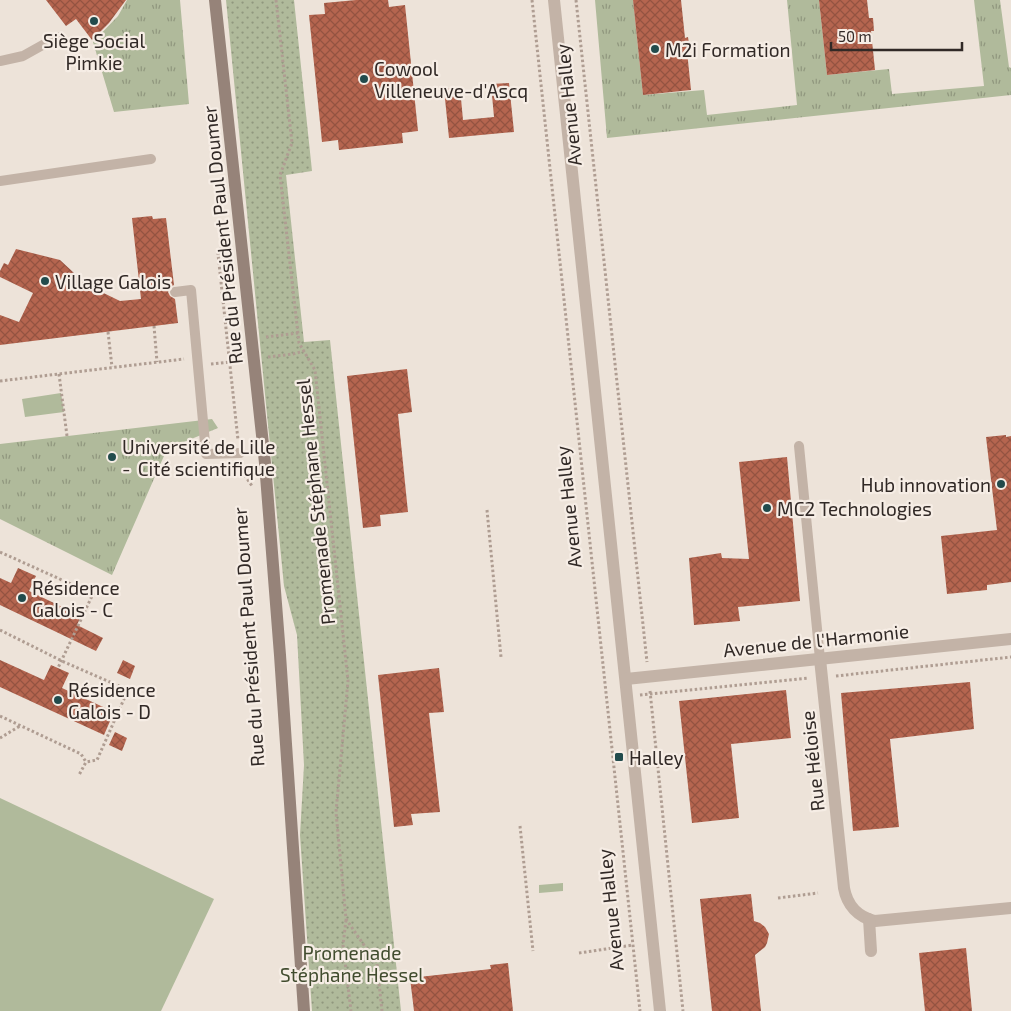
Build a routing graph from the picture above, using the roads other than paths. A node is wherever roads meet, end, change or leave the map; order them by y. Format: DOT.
graph roads {
  1 [pos="217,0"];
  2 [pos="554,0"];
  3 [pos="57,37"];
  4 [pos="0,61"];
  5 [pos="151,159"];
  6 [pos="0,181"];
  7 [pos="175,292"];
  8 [pos="799,446"];
  9 [pos="240,454"];
  10 [pos="1011,639"];
  11 [pos="820,659"];
  12 [pos="626,679"];
  13 [pos="1011,908"];
  14 [pos="869,920"];
  15 [pos="871,951"];
  16 [pos="304,1011"];
  17 [pos="660,1011"];
  1 -- 16 [label="main road, Rue du Président Paul Doumer"];
  2 -- 12 [label="street, Avenue Halley"];
  3 -- 4 [label="lane"];
  5 -- 6 [label="lane"];
  7 -- 9 [label="lane"];
  8 -- 11 [label="lane, Rue Héloise"];
  10 -- 11 [label="street, Avenue de l'Harmonie"];
  11 -- 12 [label="street, Avenue de l'Harmonie"];
  11 -- 14 [label="street, Rue Héloise"];
  12 -- 17 [label="street, Avenue Halley"];
  13 -- 14 [label="street"];
  14 -- 15 [label="street"];
}
